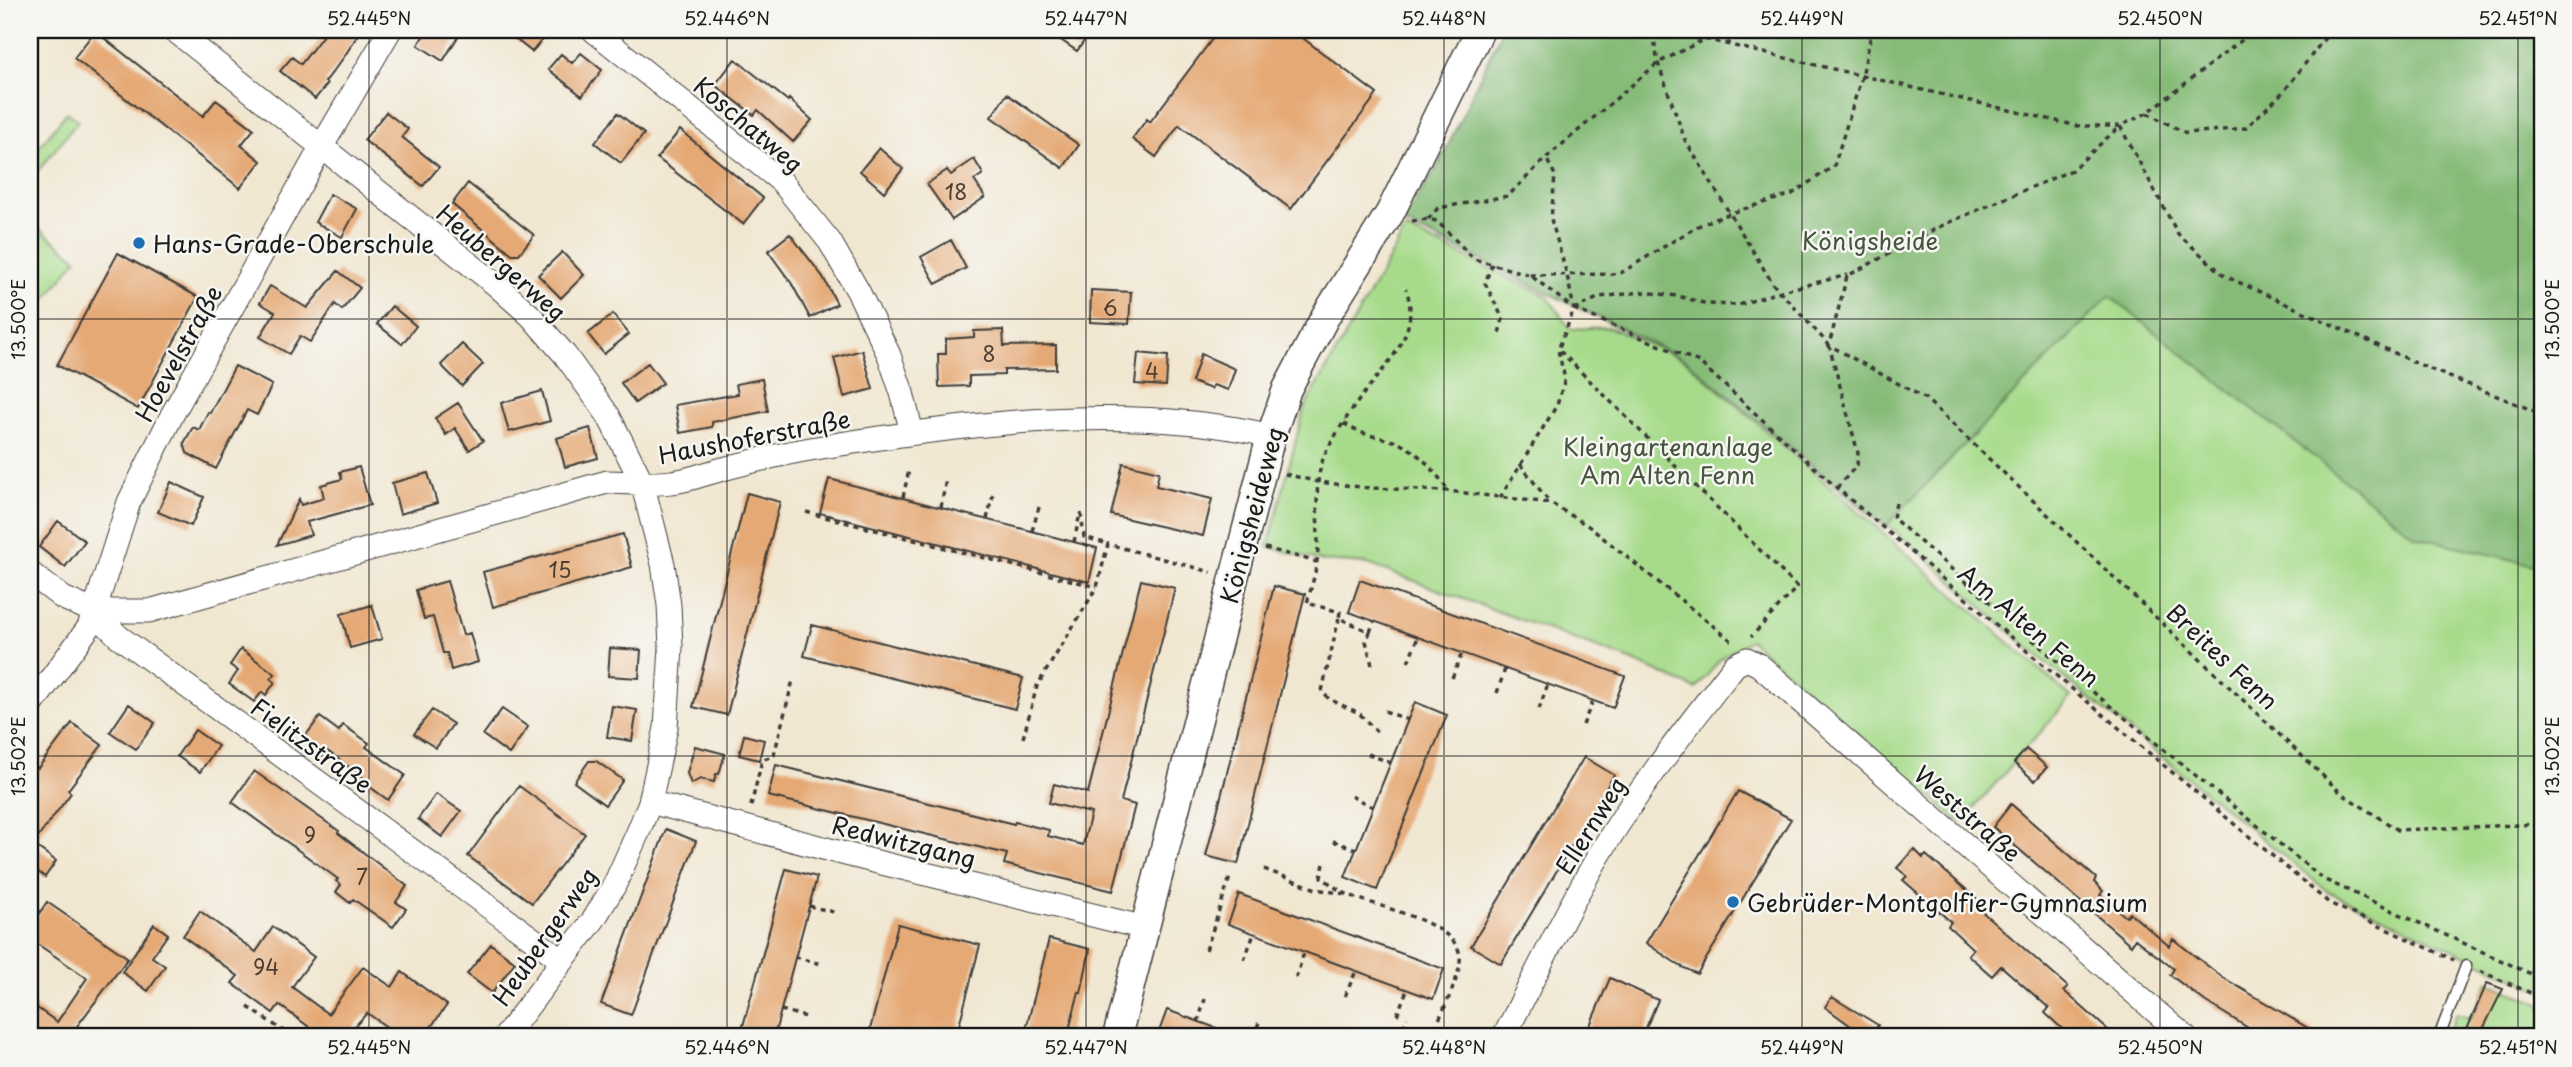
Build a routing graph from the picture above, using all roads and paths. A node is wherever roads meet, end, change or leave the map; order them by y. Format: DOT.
graph roads {
  1 [pos="174,30"];
  2 [pos="390,30"];
  3 [pos="593,30"];
  4 [pos="1480,30"];
  5 [pos="1646,30"];
  6 [pos="1742,30"];
  7 [pos="1872,30"];
  8 [pos="2255,30"];
  9 [pos="2331,30"];
  10 [pos="1653,33"];
  11 [pos="1704,39"];
  12 [pos="1727,45"];
  13 [pos="1658,63"];
  14 [pos="1862,76"];
  15 [pos="2147,113"];
  16 [pos="2120,126"];
  17 [pos="322,146"];
  18 [pos="1546,158"];
  19 [pos="1390,213"];
  20 [pos="1728,214"];
  21 [pos="1428,219"];
  22 [pos="1492,264"];
  23 [pos="1851,274"];
  24 [pos="1530,275"];
  25 [pos="1567,275"];
  26 [pos="1406,289"];
  27 [pos="1781,291"];
  28 [pos="1574,309"];
  29 [pos="1499,333"];
  30 [pos="1829,345"];
  31 [pos="1559,350"];
  32 [pos="2542,414"];
  33 [pos="1344,423"];
  34 [pos="912,433"];
  35 [pos="1271,436"];
  36 [pos="1520,464"];
  37 [pos="1263,468"];
  38 [pos="909,470"];
  39 [pos="946,479"];
  40 [pos="642,482"];
  41 [pos="1319,482"];
  42 [pos="1837,488"];
  43 [pos="994,491"];
  44 [pos="1448,491"];
  45 [pos="903,497"];
  46 [pos="1500,498"];
  47 [pos="1549,503"];
  48 [pos="1896,503"];
  49 [pos="1040,504"];
  50 [pos="941,507"];
  51 [pos="806,512"];
  52 [pos="987,519"];
  53 [pos="1032,531"];
  54 [pos="1074,542"];
  55 [pos="1244,542"];
  56 [pos="1108,544"];
  57 [pos="1317,562"];
  58 [pos="30,573"];
  59 [pos="1234,578"];
  60 [pos="1097,587"];
  61 [pos="93,611"];
  62 [pos="1339,618"];
  63 [pos="1374,621"];
  64 [pos="1370,632"];
  65 [pos="1418,637"];
  66 [pos="1462,653"];
  67 [pos="1743,653"];
  68 [pos="1408,662"];
  69 [pos="1371,665"];
  70 [pos="1505,668"];
  71 [pos="1452,678"];
  72 [pos="793,680"];
  73 [pos="1548,684"];
  74 [pos="1497,693"];
  75 [pos="1592,700"];
  76 [pos="30,707"];
  77 [pos="1539,709"];
  78 [pos="1385,710"];
  79 [pos="1408,720"];
  80 [pos="1583,725"];
  81 [pos="1377,732"];
  82 [pos="1023,738"];
  83 [pos="1368,754"];
  84 [pos="1391,763"];
  85 [pos="1351,796"];
  86 [pos="650,802"];
  87 [pos="1373,807"];
  88 [pos="2542,824"];
  89 [pos="745,828"];
  90 [pos="1333,841"];
  91 [pos="1356,849"];
  92 [pos="1324,864"];
  93 [pos="1264,869"];
  94 [pos="1230,877"];
  95 [pos="1347,895"];
  96 [pos="809,906"];
  97 [pos="834,912"];
  98 [pos="1145,928"];
  99 [pos="1254,934"];
  100 [pos="1206,950"];
  101 [pos="1304,952"];
  102 [pos="795,957"];
  103 [pos="564,961"];
  104 [pos="1244,961"];
  105 [pos="821,964"];
  106 [pos="2466,965"];
  107 [pos="1356,971"];
  108 [pos="1296,978"];
  109 [pos="2542,979"];
  110 [pos="1407,990"];
  111 [pos="1345,996"];
  112 [pos="2542,998"];
  113 [pos="1205,999"];
  114 [pos="248,1007"];
  115 [pos="781,1010"];
  116 [pos="1397,1015"];
  117 [pos="806,1017"];
  118 [pos="1407,1018"];
  119 [pos="1260,1019"];
  120 [pos="1198,1021"];
  121 [pos="1435,1028"];
  122 [pos="2180,1036"];
  123 [pos="285,1037"];
  124 [pos="505,1037"];
  125 [pos="1117,1037"];
  126 [pos="1254,1037"];
  127 [pos="1400,1037"];
  128 [pos="1504,1037"];
  129 [pos="2439,1037"];
  1 -- 17 [label="street, Heubergerweg"];
  2 -- 17 [label="street, Hoevelstraße"];
  3 -- 34 [label="street, Koschatweg"];
  4 -- 19 [label="street, Königsheideweg"];
  5 -- 10 [label="path"];
  6 -- 12 [label="path"];
  7 -- 14 [label="path"];
  8 -- 15 [label="path"];
  9 -- 15 [label="path"];
  10 -- 11 [label="path"];
  10 -- 13 [label="path"];
  11 -- 12 [label="path"];
  11 -- 13 [label="path"];
  12 -- 14 [label="path"];
  13 -- 18 [label="path"];
  13 -- 20 [label="path"];
  14 -- 16 [label="path"];
  14 -- 20 [label="path"];
  15 -- 16 [label="path"];
  16 -- 23 [label="path"];
  16 -- 32 [label="path"];
  17 -- 40 [label="street, Heubergerweg"];
  17 -- 61 [label="street, Hoevelstraße"];
  18 -- 21 [label="path"];
  18 -- 25 [label="path"];
  19 -- 21 [label="path"];
  19 -- 35 [label="street, Königsheideweg"];
  20 -- 25 [label="path"];
  20 -- 27 [label="path"];
  21 -- 22 [label="path"];
  22 -- 24 [label="path"];
  22 -- 29 [label="path"];
  23 -- 27 [label="path"];
  23 -- 30 [label="path"];
  24 -- 25 [label="path"];
  24 -- 28 [label="path, Am Alten Fenn"];
  25 -- 28 [label="path"];
  26 -- 33 [label="path"];
  27 -- 28 [label="path"];
  27 -- 30 [label="path"];
  28 -- 31 [label="path"];
  28 -- 42 [label="path, Am Alten Fenn"];
  30 -- 42 [label="path"];
  30 -- 88 [label="path, Breites Fenn"];
  31 -- 36 [label="path"];
  31 -- 67 [label="path"];
  33 -- 41 [label="path"];
  33 -- 44 [label="path"];
  34 -- 35 [label="street, Haushoferstraße"];
  34 -- 40 [label="street, Haushoferstraße"];
  35 -- 37 [label="street, Königsheideweg"];
  36 -- 46 [label="path"];
  36 -- 47 [label="path"];
  37 -- 41 [label="path"];
  37 -- 55 [label="street, Königsheideweg"];
  38 -- 45 [label="path"];
  39 -- 50 [label="path"];
  40 -- 61 [label="street, Haushoferstraße"];
  40 -- 86 [label="street, Heubergerweg"];
  41 -- 44 [label="path"];
  41 -- 57 [label="path"];
  42 -- 106 [label="path, Am Alten Fenn"];
  43 -- 52 [label="path"];
  44 -- 46 [label="path"];
  46 -- 47 [label="path"];
  47 -- 67 [label="path"];
  48 -- 109 [label="path"];
  49 -- 53 [label="path"];
  51 -- 60 [label="path"];
  54 -- 56 [label="path"];
  55 -- 57 [label="path"];
  55 -- 59 [label="street, Königsheideweg"];
  56 -- 59 [label="path"];
  56 -- 60 [label="path"];
  57 -- 62 [label="path"];
  58 -- 61 [label="street, Fielitzstraße"];
  59 -- 98 [label="street, Königsheideweg"];
  60 -- 82 [label="path"];
  61 -- 76 [label="street, Hoevelstraße"];
  61 -- 103 [label="street, Fielitzstraße"];
  62 -- 64 [label="path"];
  62 -- 81 [label="path"];
  63 -- 64 [label="path"];
  64 -- 69 [label="path"];
  65 -- 68 [label="path"];
  66 -- 71 [label="path"];
  67 -- 122 [label="street, Weststraße"];
  67 -- 128 [label="street, Ellernweg"];
  70 -- 74 [label="path"];
  72 -- 89 [label="path"];
  73 -- 77 [label="path"];
  75 -- 80 [label="path"];
  78 -- 79 [label="path"];
  83 -- 84 [label="path"];
  85 -- 87 [label="path"];
  86 -- 89 [label="street, Redwitzgang"];
  86 -- 103 [label="street, Heubergerweg"];
  89 -- 98 [label="street, Redwitzgang"];
  90 -- 91 [label="path"];
  92 -- 95 [label="path"];
  93 -- 95 [label="path"];
  94 -- 100 [label="path"];
  95 -- 121 [label="path"];
  96 -- 97 [label="path"];
  98 -- 125 [label="street, Königsheideweg"];
  99 -- 104 [label="path"];
  101 -- 108 [label="path"];
  102 -- 105 [label="path"];
  103 -- 124 [label="street, Heubergerweg"];
  106 -- 112 [label="path, Am Alten Fenn"];
  106 -- 129 [label="lane"];
  107 -- 111 [label="path"];
  110 -- 116 [label="path"];
  113 -- 120 [label="path"];
  114 -- 123 [label="path"];
  115 -- 117 [label="path"];
  118 -- 127 [label="path"];
  119 -- 126 [label="path"];
}
